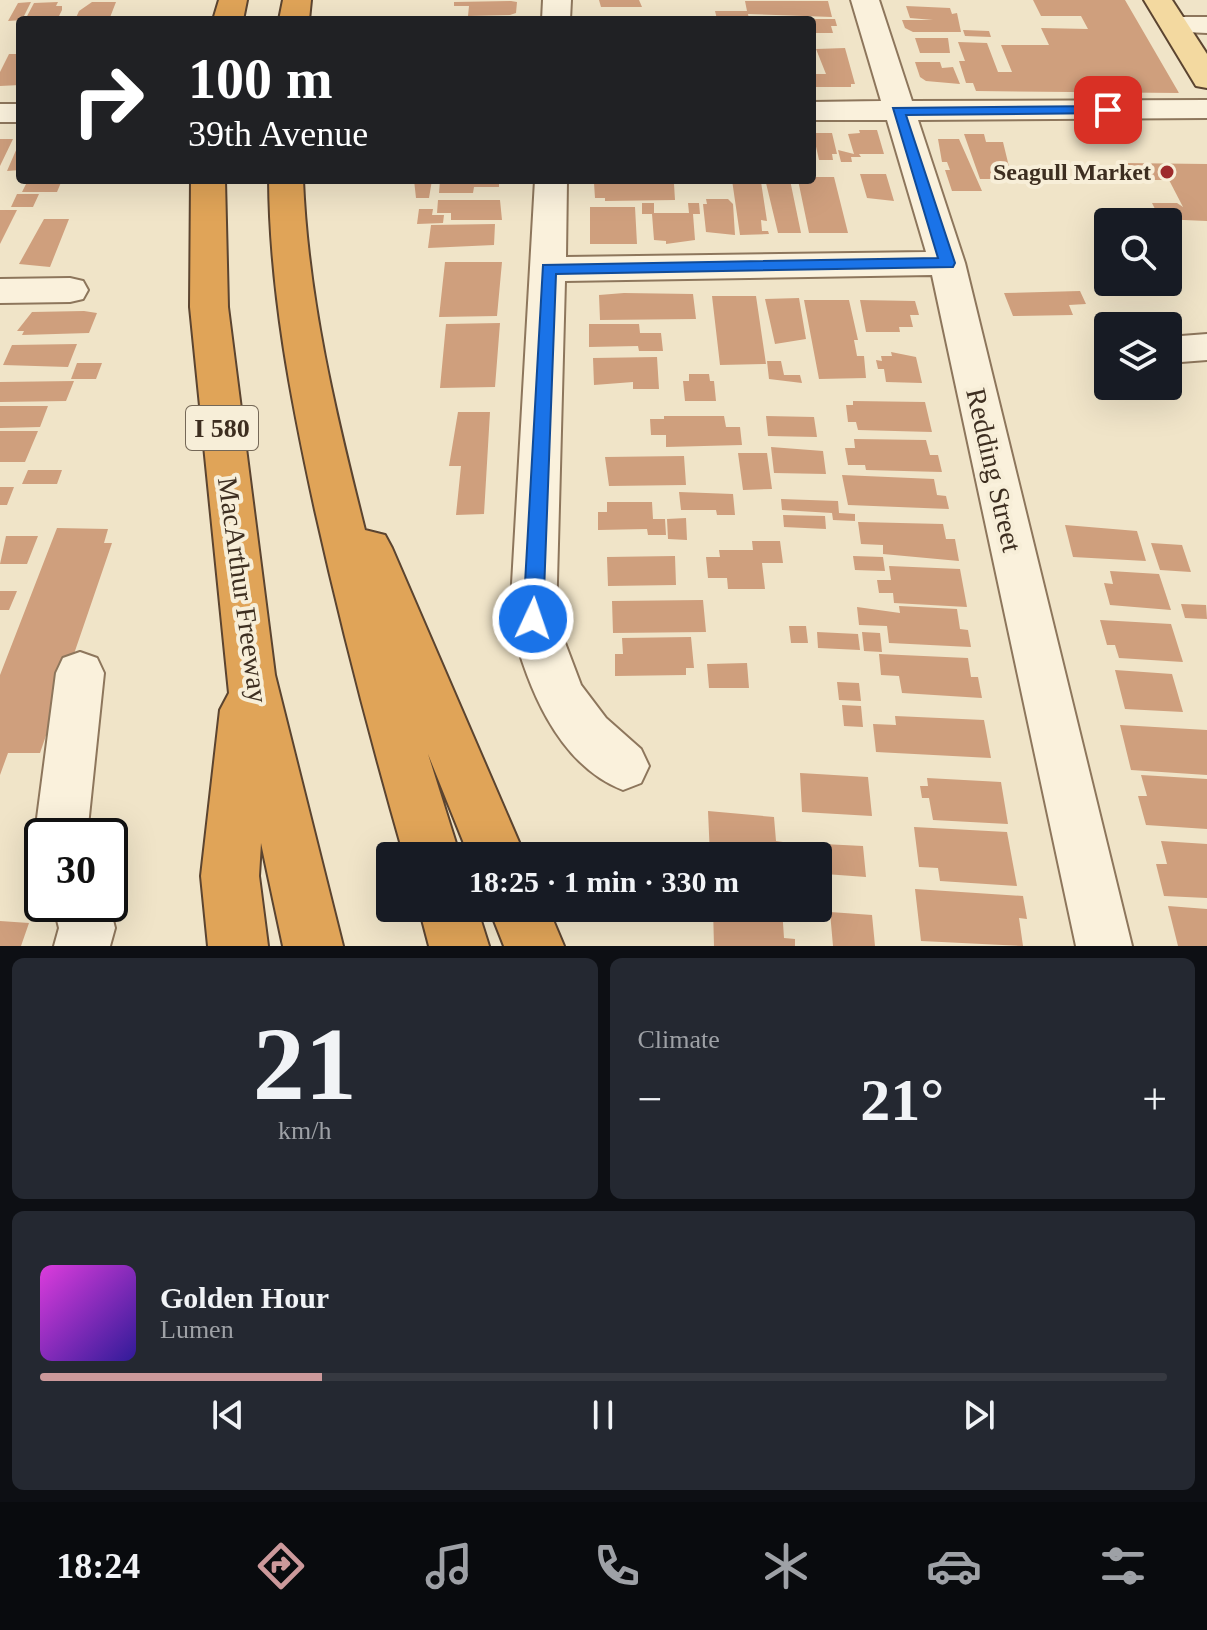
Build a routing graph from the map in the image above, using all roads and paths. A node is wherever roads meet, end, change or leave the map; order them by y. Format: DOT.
graph roads {
  1 [pos="865,0"];
  2 [pos="1166,12"];
  3 [pos="1207,25"];
  4 [pos="1207,79"];
  5 [pos="1207,109"];
  6 [pos="816,111"];
  7 [pos="898,111"];
  8 [pos="208,184"];
  9 [pos="286,184"];
  10 [pos="551,184"];
  11 [pos="947,263"];
  12 [pos="548,269"];
  13 [pos="70,290"];
  14 [pos="1,292"];
  15 [pos="318,423"];
  16 [pos="80,673"];
  17 [pos="250,675"];
  18 [pos="623,766"];
  19 [pos="64,818"];
  20 [pos="428,842"];
  21 [pos="491,842"];
  22 [pos="86,922"];
  23 [pos="452,922"];
  24 [pos="524,922"];
  25 [pos="82,946"];
  26 [pos="238,946"];
  27 [pos="313,946"];
  28 [pos="459,946"];
  29 [pos="534,946"];
  30 [pos="1104,946"];
  1 -- 7 [label="street, Redding Street"];
  2 -- 3 [label="street"];
  2 -- 4 [label="main road"];
  5 -- 7 [label="street"];
  6 -- 7 [label="street"];
  7 -- 11 [label="street, Redding Street"];
  8 -- 17 [label="highway, MacArthur Freeway / I 580"];
  9 -- 15 [label="highway"];
  10 -- 12 [label="street"];
  11 -- 12 [label="street"];
  11 -- 30 [label="street, Redding Street"];
  12 -- 18 [label="street"];
  13 -- 14 [label="street"];
  15 -- 20 [label="highway"];
  15 -- 21 [label="highway"];
  16 -- 19 [label="street"];
  17 -- 26 [label="highway"];
  17 -- 27 [label="highway, MacArthur Freeway / I 580"];
  22 -- 25 [label="street"];
  23 -- 28 [label="highway"];
  24 -- 29 [label="highway"];
}
